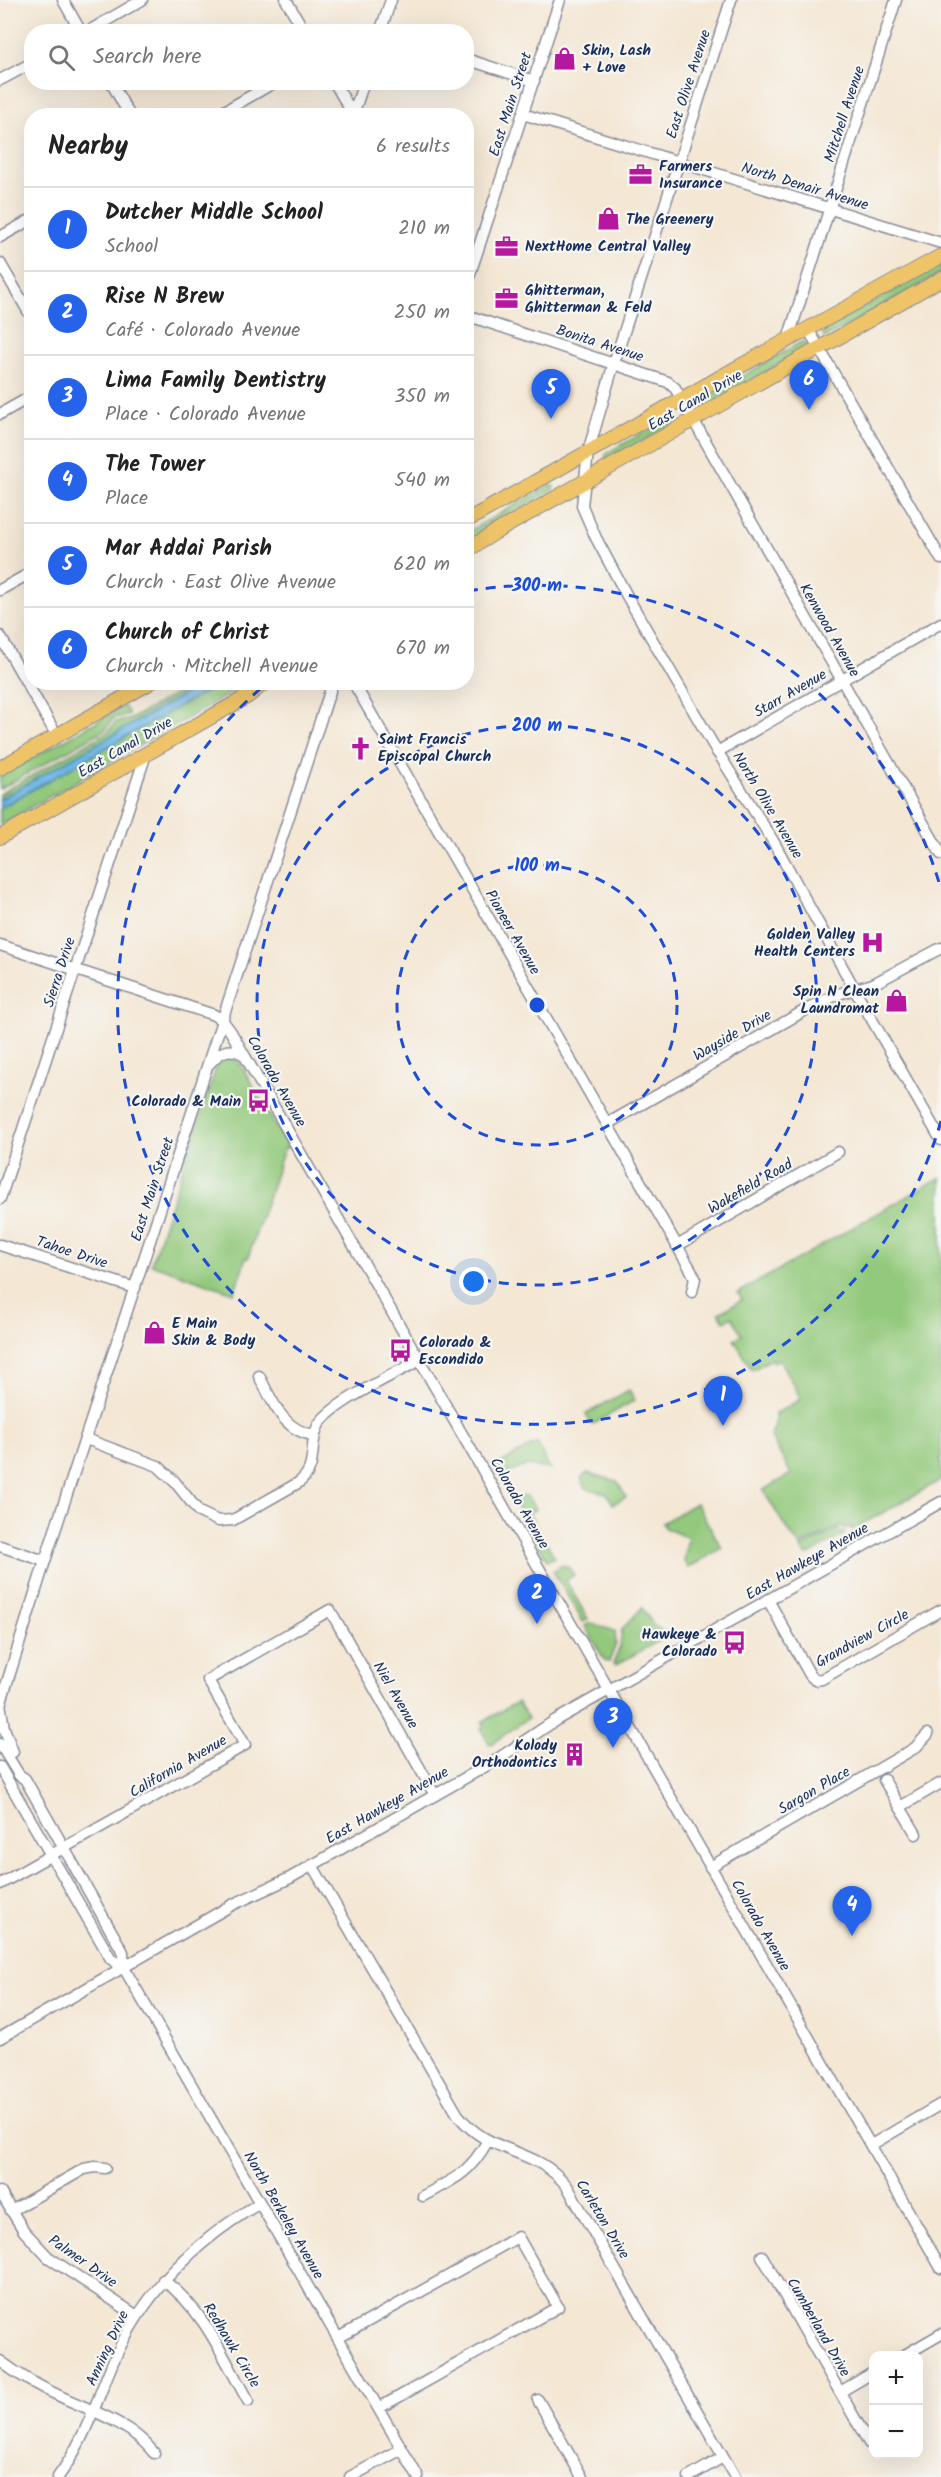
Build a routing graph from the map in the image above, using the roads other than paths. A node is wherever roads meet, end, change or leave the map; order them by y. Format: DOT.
graph roads {
  1 [pos="63,0"];
  2 [pos="142,0"];
  3 [pos="286,0"];
  4 [pos="391,0"];
  5 [pos="560,0"];
  6 [pos="730,0"];
  7 [pos="896,0"];
  8 [pos="76,24"];
  9 [pos="101,24"];
  10 [pos="300,24"];
  11 [pos="383,24"];
  12 [pos="474,62"];
  13 [pos="24,67"];
  14 [pos="0,80"];
  15 [pos="534,81"];
  16 [pos="115,90"];
  17 [pos="261,90"];
  18 [pos="339,90"];
  19 [pos="361,90"];
  20 [pos="126,108"];
  21 [pos="230,108"];
  22 [pos="349,108"];
  23 [pos="355,108"];
  24 [pos="523,114"];
  25 [pos="678,163"];
  26 [pos="829,209"];
  27 [pos="24,224"];
  28 [pos="0,237"];
  29 [pos="941,243"];
  30 [pos="941,256"];
  31 [pos="0,262"];
  32 [pos="474,262"];
  33 [pos="941,279"];
  34 [pos="24,304"];
  35 [pos="474,318"];
  36 [pos="808,329"];
  37 [pos="788,339"];
  38 [pos="819,349"];
  39 [pos="614,363"];
  40 [pos="681,399"];
  41 [pos="24,400"];
  42 [pos="0,414"];
  43 [pos="693,420"];
  44 [pos="588,452"];
  45 [pos="583,483"];
  46 [pos="474,516"];
  47 [pos="474,546"];
  48 [pos="941,559"];
  49 [pos="24,576"];
  50 [pos="0,590"];
  51 [pos="941,623"];
  52 [pos="0,636"];
  53 [pos="24,678"];
  54 [pos="842,680"];
  55 [pos="31,690"];
  56 [pos="137,690"];
  57 [pos="255,690"];
  58 [pos="261,690"];
  59 [pos="330,690"];
  60 [pos="358,690"];
  61 [pos="248,696"];
  62 [pos="57,736"];
  63 [pos="717,752"];
  64 [pos="146,754"];
  65 [pos="0,768"];
  66 [pos="0,837"];
  67 [pos="941,854"];
  68 [pos="0,945"];
  69 [pos="941,948"];
  70 [pos="75,969"];
  71 [pos="855,990"];
  72 [pos="223,1021"];
  73 [pos="243,1053"];
  74 [pos="208,1066"];
  75 [pos="607,1124"];
  76 [pos="941,1140"];
  77 [pos="838,1152"];
  78 [pos="0,1199"];
  79 [pos="0,1245"];
  80 [pos="677,1246"];
  81 [pos="135,1288"];
  82 [pos="692,1292"];
  83 [pos="420,1360"];
  84 [pos="259,1376"];
  85 [pos="315,1435"];
  86 [pos="86,1439"];
  87 [pos="941,1502"];
  88 [pos="0,1546"];
  89 [pos="45,1561"];
  90 [pos="768,1600"];
  91 [pos="330,1610"];
  92 [pos="941,1610"];
  93 [pos="14,1660"];
  94 [pos="0,1681"];
  95 [pos="608,1691"];
  96 [pos="0,1704"];
  97 [pos="928,1734"];
  98 [pos="0,1744"];
  99 [pos="0,1767"];
  100 [pos="25,1779"];
  101 [pos="884,1780"];
  102 [pos="941,1783"];
  103 [pos="435,1795"];
  104 [pos="900,1807"];
  105 [pos="915,1834"];
  106 [pos="64,1848"];
  107 [pos="51,1855"];
  108 [pos="312,1865"];
  109 [pos="710,1867"];
  110 [pos="0,1884"];
  111 [pos="124,1968"];
  112 [pos="0,2038"];
  113 [pos="941,2104"];
  114 [pos="487,2142"];
  115 [pos="871,2145"];
  116 [pos="105,2168"];
  117 [pos="0,2192"];
  118 [pos="423,2196"];
  119 [pos="260,2203"];
  120 [pos="10,2211"];
  121 [pos="762,2256"];
  122 [pos="941,2268"];
  123 [pos="163,2280"];
  124 [pos="137,2316"];
  125 [pos="941,2334"];
  126 [pos="338,2338"];
  127 [pos="910,2351"];
  128 [pos="0,2361"];
  129 [pos="869,2374"];
  130 [pos="840,2392"];
  131 [pos="538,2400"];
  132 [pos="248,2401"];
  133 [pos="379,2408"];
  134 [pos="94,2411"];
  135 [pos="869,2443"];
  136 [pos="402,2448"];
  137 [pos="154,2453"];
  138 [pos="723,2457"];
  139 [pos="58,2477"];
  140 [pos="350,2477"];
  141 [pos="418,2477"];
  142 [pos="582,2477"];
  143 [pos="689,2477"];
  144 [pos="735,2477"];
  1 -- 8 [label="street"];
  2 -- 9 [label="street"];
  3 -- 10 [label="street"];
  4 -- 11 [label="street"];
  5 -- 15 [label="street, East Main Street"];
  6 -- 25 [label="street, East Olive Avenue"];
  7 -- 26 [label="street, Mitchell Avenue"];
  12 -- 15 [label="street"];
  13 -- 14 [label="street"];
  15 -- 24 [label="street, East Main Street"];
  16 -- 20 [label="street"];
  17 -- 21 [label="street"];
  18 -- 22 [label="street"];
  19 -- 23 [label="street"];
  24 -- 25 [label="street, North Denair Avenue"];
  24 -- 32 [label="street, East Main Street"];
  25 -- 26 [label="street, North Denair Avenue"];
  25 -- 39 [label="street, East Olive Avenue"];
  26 -- 29 [label="street, North Denair Avenue"];
  26 -- 37 [label="street, Mitchell Avenue"];
  27 -- 28 [label="street"];
  30 -- 36 [label="main road, East Canal Drive"];
  31 -- 34 [label="street"];
  33 -- 38 [label="main road, East Canal Drive"];
  35 -- 39 [label="street, Bonita Avenue"];
  36 -- 37 [label="main road, East Canal Drive"];
  36 -- 38 [label="street"];
  37 -- 40 [label="main road, East Canal Drive"];
  38 -- 43 [label="main road, East Canal Drive"];
  38 -- 48 [label="street"];
  39 -- 40 [label="street, Bonita Avenue"];
  39 -- 44 [label="street, East Olive Avenue"];
  40 -- 43 [label="street, Bonita Avenue"];
  40 -- 44 [label="main road, East Canal Drive"];
  41 -- 42 [label="street"];
  43 -- 45 [label="main road, East Canal Drive"];
  43 -- 54 [label="street, Kenwood Avenue"];
  44 -- 45 [label="street, North Olive Avenue"];
  44 -- 46 [label="main road, East Canal Drive"];
  45 -- 47 [label="main road, East Canal Drive"];
  45 -- 63 [label="street, North Olive Avenue"];
  49 -- 50 [label="street"];
  51 -- 54 [label="street, Starr Avenue"];
  52 -- 53 [label="street"];
  54 -- 63 [label="street, Starr Avenue"];
  54 -- 67 [label="street, Kenwood Avenue"];
  55 -- 62 [label="street"];
  56 -- 62 [label="main road"];
  57 -- 61 [label="main road, East Canal Drive"];
  58 -- 61 [label="main road"];
  59 -- 72 [label="street, East Main Street"];
  60 -- 75 [label="street, Pioneer Avenue"];
  61 -- 64 [label="main road, East Canal Drive"];
  62 -- 65 [label="main road"];
  63 -- 71 [label="street, North Olive Avenue"];
  64 -- 66 [label="main road, East Canal Drive"];
  64 -- 70 [label="street, Sierra Drive"];
  68 -- 70 [label="street"];
  69 -- 71 [label="street, Wayside Drive"];
  70 -- 72 [label="street"];
  70 -- 78 [label="street, Sierra Drive"];
  71 -- 75 [label="street, Wayside Drive"];
  71 -- 76 [label="street, North Olive Avenue"];
  72 -- 73 [label="street, Colorado Avenue"];
  72 -- 74 [label="street, East Main Street"];
  73 -- 74 [label="street"];
  73 -- 83 [label="street, Colorado Avenue"];
  74 -- 81 [label="street, East Main Street"];
  75 -- 80 [label="street, Pioneer Avenue"];
  77 -- 80 [label="street, Wakefield Road"];
  79 -- 81 [label="street, Tahoe Drive"];
  80 -- 82 [label="street, Pioneer Avenue"];
  81 -- 86 [label="street, East Main Street"];
  83 -- 85 [label="street"];
  83 -- 95 [label="street, Colorado Avenue"];
  84 -- 85 [label="street"];
  85 -- 86 [label="street"];
  86 -- 89 [label="street, East Main Street"];
  87 -- 90 [label="street, East Hawkeye Avenue"];
  88 -- 89 [label="street"];
  89 -- 93 [label="street, East Main Street"];
  90 -- 92 [label="street, Grandview Circle"];
  90 -- 95 [label="street, East Hawkeye Avenue"];
  91 -- 103 [label="street, Niel Avenue"];
  91 -- 106 [label="street, California Avenue"];
  93 -- 94 [label="street"];
  93 -- 96 [label="street, East Main Street"];
  95 -- 103 [label="street, East Hawkeye Avenue"];
  95 -- 109 [label="street, Colorado Avenue"];
  96 -- 100 [label="street"];
  97 -- 109 [label="street, Sargon Place"];
  98 -- 100 [label="street, North Berkeley Avenue"];
  99 -- 107 [label="street, North Berkeley Avenue"];
  100 -- 106 [label="street, North Berkeley Avenue"];
  101 -- 104 [label="street"];
  102 -- 104 [label="street"];
  103 -- 108 [label="street, East Hawkeye Avenue"];
  104 -- 105 [label="street"];
  106 -- 107 [label="street, California Avenue"];
  106 -- 111 [label="street, North Berkeley Avenue"];
  107 -- 110 [label="street, California Avenue"];
  107 -- 111 [label="street, North Berkeley Avenue"];
  108 -- 111 [label="street, East Hawkeye Avenue"];
  108 -- 114 [label="street, Carleton Drive"];
  109 -- 115 [label="street, Colorado Avenue"];
  111 -- 112 [label="street, East Hawkeye Avenue"];
  111 -- 119 [label="street, North Berkeley Avenue"];
  113 -- 115 [label="street"];
  114 -- 118 [label="street"];
  114 -- 138 [label="street, Carleton Drive"];
  115 -- 122 [label="street, Colorado Avenue"];
  116 -- 120 [label="street"];
  117 -- 120 [label="street, Palmer Drive"];
  119 -- 123 [label="street, Anning Drive"];
  119 -- 126 [label="street, North Berkeley Avenue"];
  120 -- 124 [label="street, Palmer Drive"];
  121 -- 130 [label="street, Cumberland Drive"];
  123 -- 124 [label="street, Anning Drive"];
  123 -- 132 [label="street, Redhawk Circle"];
  124 -- 134 [label="street, Anning Drive"];
  125 -- 127 [label="street"];
  126 -- 133 [label="street, North Berkeley Avenue"];
  126 -- 133 [label="street"];
  128 -- 134 [label="street"];
  129 -- 130 [label="street"];
  130 -- 135 [label="street, Cumberland Drive"];
  131 -- 142 [label="street"];
  133 -- 136 [label="street, North Berkeley Avenue"];
  134 -- 137 [label="street"];
  134 -- 139 [label="street, Anning Drive"];
  136 -- 140 [label="street"];
  136 -- 141 [label="street, North Berkeley Avenue"];
  138 -- 143 [label="street"];
  138 -- 144 [label="street, Carleton Drive"];
}
